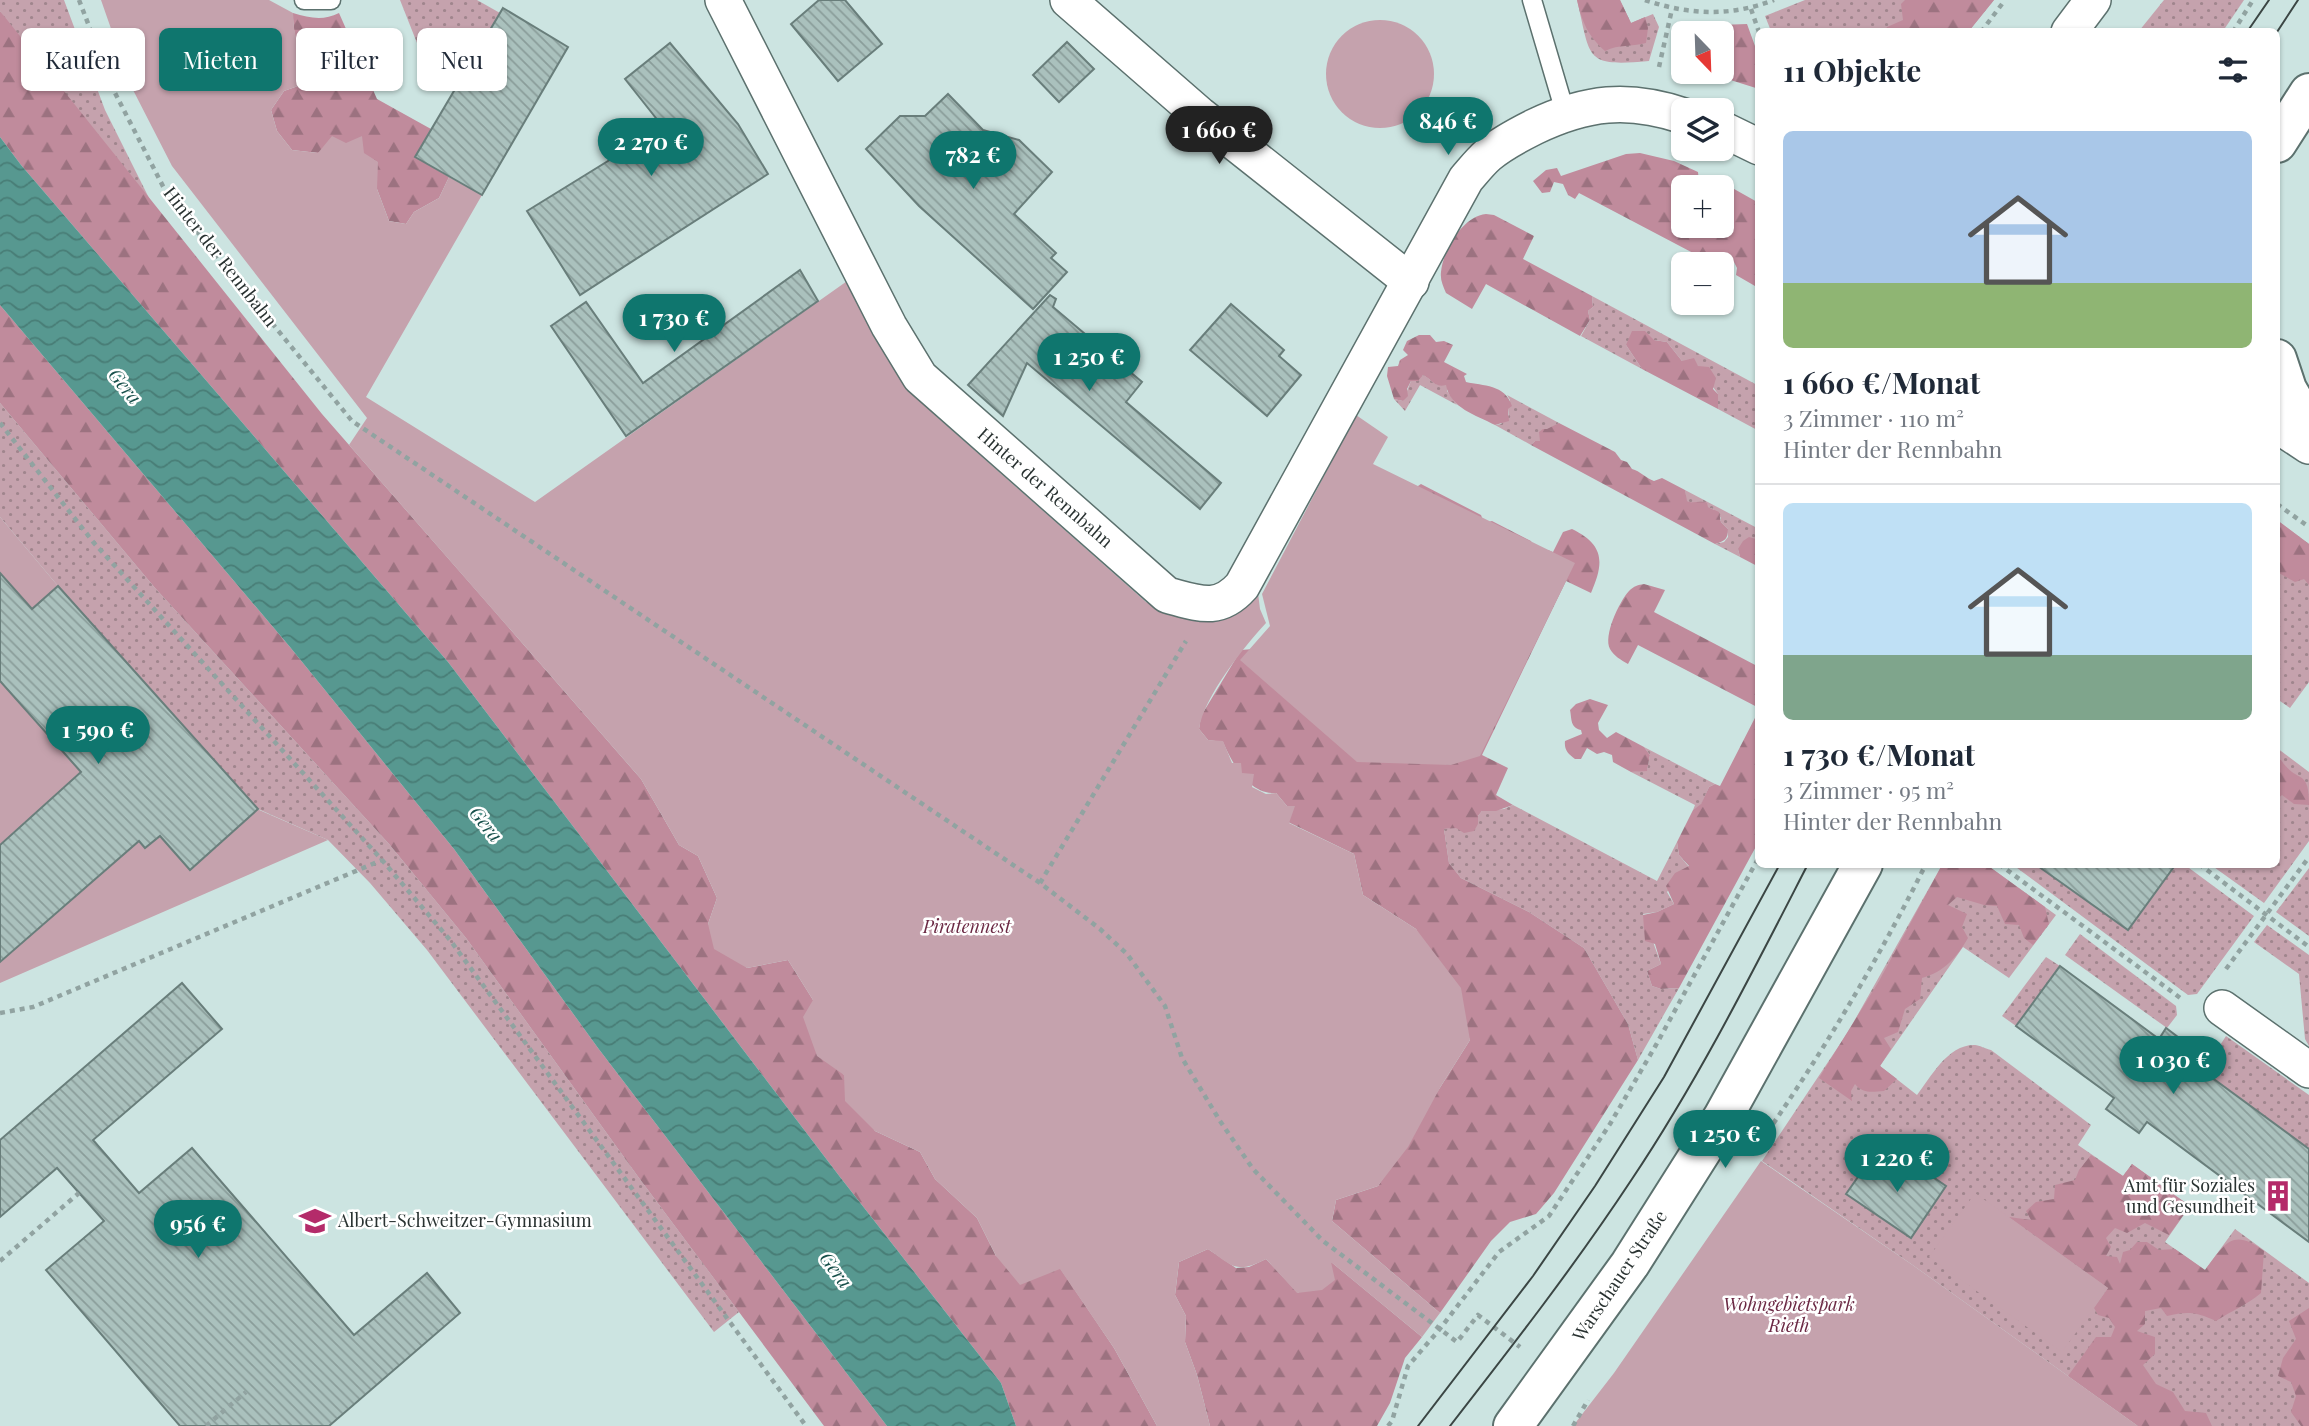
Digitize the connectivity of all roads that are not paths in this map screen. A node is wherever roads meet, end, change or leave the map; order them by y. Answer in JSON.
{"nodes":[{"id":1,"x":304,"y":0,"type":"edge"},
{"id":2,"x":331,"y":0,"type":"edge"},
{"id":3,"x":723,"y":0,"type":"edge"},
{"id":4,"x":1068,"y":0,"type":"edge"},
{"id":5,"x":1532,"y":0,"type":"edge"},
{"id":6,"x":2093,"y":0,"type":"edge"},
{"id":7,"x":2072,"y":28,"type":"edge"},
{"id":8,"x":2309,"y":93,"type":"edge"},
{"id":9,"x":1671,"y":111,"type":"edge"},
{"id":10,"x":1565,"y":113,"type":"junction"},
{"id":11,"x":1734,"y":135,"type":"edge"},
{"id":12,"x":2280,"y":143,"type":"edge"},
{"id":13,"x":1755,"y":145,"type":"edge"},
{"id":14,"x":1411,"y":282,"type":"junction"},
{"id":15,"x":2280,"y":368,"type":"edge"},
{"id":16,"x":2280,"y":427,"type":"edge"},
{"id":17,"x":2309,"y":428,"type":"edge"},
{"id":18,"x":2309,"y":446,"type":"edge"},
{"id":19,"x":1861,"y":868,"type":"edge"},
{"id":20,"x":2222,"y":1008,"type":"road end"},
{"id":21,"x":2309,"y":1070,"type":"edge"},
{"id":22,"x":1513,"y":1426,"type":"edge"}],
"edges":[{"from":1,"to":2,"type":"lane"},
{"from":3,"to":14,"type":"street","name":"Hinter der Rennbahn"},
{"from":4,"to":14,"type":"street"},
{"from":5,"to":10,"type":"lane"},
{"from":6,"to":7,"type":"street"},
{"from":8,"to":12,"type":"street"},
{"from":9,"to":10,"type":"street"},
{"from":10,"to":14,"type":"street"},
{"from":11,"to":13,"type":"street"},
{"from":15,"to":17,"type":"street"},
{"from":16,"to":18,"type":"street"},
{"from":19,"to":22,"type":"street","name":"Warschauer Straße"},
{"from":20,"to":21,"type":"street"}]}
